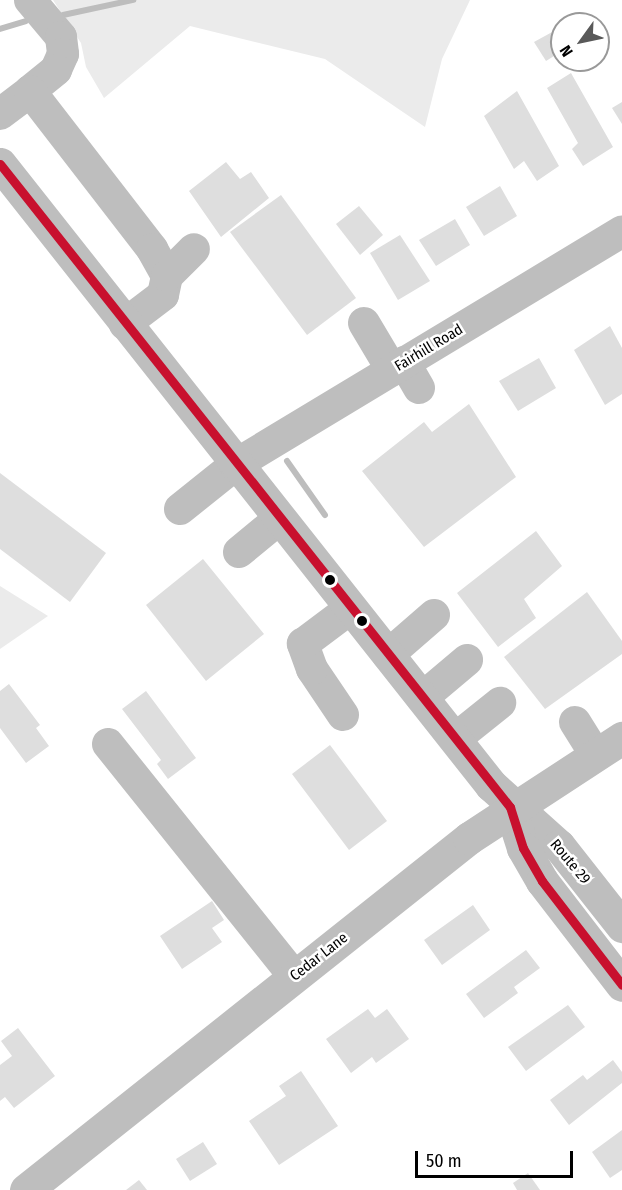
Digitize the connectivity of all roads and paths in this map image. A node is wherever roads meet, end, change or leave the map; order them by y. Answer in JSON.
{"nodes":[{"id":1,"x":30,"y":0,"type":"edge"},
{"id":2,"x":30,"y":91,"type":"junction"},
{"id":3,"x":0,"y":114,"type":"edge"},
{"id":4,"x":0,"y":164,"type":"edge"},
{"id":5,"x":622,"y":232,"type":"edge"},
{"id":6,"x":194,"y":249,"type":"dead end"},
{"id":7,"x":167,"y":276,"type":"junction"},
{"id":8,"x":364,"y":323,"type":"dead end"},
{"id":9,"x":125,"y":324,"type":"junction"},
{"id":10,"x":405,"y":373,"type":"junction"},
{"id":11,"x":235,"y":465,"type":"junction"},
{"id":12,"x":180,"y":509,"type":"dead end"},
{"id":13,"x":279,"y":519,"type":"junction"},
{"id":14,"x":239,"y":552,"type":"dead end"},
{"id":15,"x":351,"y":608,"type":"junction"},
{"id":16,"x":434,"y":615,"type":"dead end"},
{"id":17,"x":388,"y":655,"type":"junction"},
{"id":18,"x":467,"y":660,"type":"dead end"},
{"id":19,"x":422,"y":698,"type":"junction"},
{"id":20,"x":500,"y":703,"type":"dead end"},
{"id":21,"x":343,"y":715,"type":"dead end"},
{"id":22,"x":575,"y":722,"type":"dead end"},
{"id":23,"x":454,"y":739,"type":"junction"},
{"id":24,"x":108,"y":744,"type":"dead end"},
{"id":25,"x":609,"y":746,"type":"edge"},
{"id":26,"x":510,"y":807,"type":"junction"},
{"id":27,"x":616,"y":907,"type":"edge"},
{"id":28,"x":294,"y":976,"type":"junction"},
{"id":29,"x":622,"y":985,"type":"edge"},
{"id":30,"x":26,"y":1190,"type":"edge"}],
"edges":[{"from":1,"to":2,"type":"street"},
{"from":2,"to":3,"type":"street"},
{"from":2,"to":7,"type":"street"},
{"from":4,"to":9,"type":"main road","name":"Route 29"},
{"from":5,"to":10,"type":"street","name":"Fairhill Road"},
{"from":6,"to":7,"type":"street"},
{"from":7,"to":9,"type":"street"},
{"from":8,"to":10,"type":"street"},
{"from":9,"to":11,"type":"main road","name":"Route 29"},
{"from":10,"to":11,"type":"street","name":"Fairhill Road"},
{"from":11,"to":12,"type":"street","name":"Fairhill Road"},
{"from":11,"to":13,"type":"main road","name":"Route 29"},
{"from":13,"to":14,"type":"street"},
{"from":13,"to":15,"type":"main road","name":"Route 29"},
{"from":15,"to":17,"type":"main road","name":"Route 29"},
{"from":15,"to":21,"type":"street"},
{"from":16,"to":17,"type":"street"},
{"from":17,"to":19,"type":"main road","name":"Route 29"},
{"from":18,"to":19,"type":"street"},
{"from":19,"to":23,"type":"main road","name":"Route 29"},
{"from":20,"to":23,"type":"street"},
{"from":22,"to":25,"type":"street"},
{"from":23,"to":26,"type":"main road","name":"Route 29"},
{"from":24,"to":28,"type":"street"},
{"from":25,"to":26,"type":"main road","name":"Cedar Lane"},
{"from":26,"to":27,"type":"main road","name":"Route 29"},
{"from":26,"to":28,"type":"main road","name":"Cedar Lane"},
{"from":26,"to":29,"type":"main road","name":"Route 29"},
{"from":28,"to":30,"type":"main road","name":"Cedar Lane"}]}
